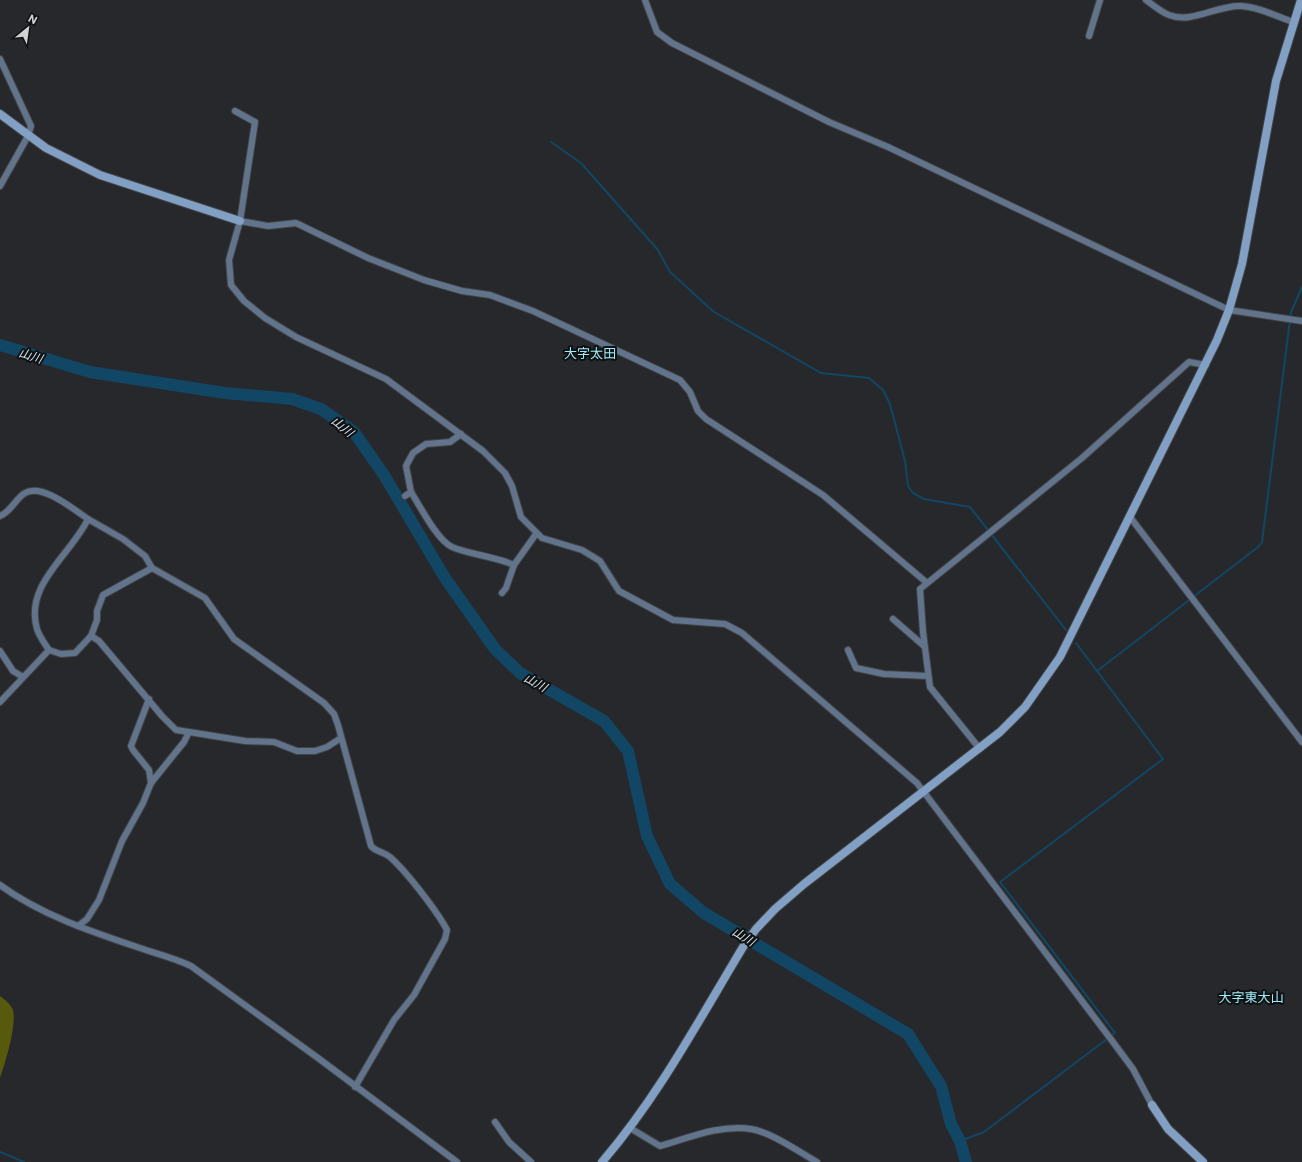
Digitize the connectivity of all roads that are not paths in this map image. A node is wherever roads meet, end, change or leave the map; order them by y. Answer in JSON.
{"nodes":[{"id":1,"x":645,"y":0,"type":"edge"},
{"id":2,"x":1100,"y":0,"type":"edge"},
{"id":3,"x":1146,"y":0,"type":"edge"},
{"id":4,"x":1301,"y":0,"type":"edge"},
{"id":5,"x":1230,"y":3,"type":"edge"},
{"id":6,"x":1293,"y":22,"type":"junction"},
{"id":7,"x":1089,"y":36,"type":"dead end"},
{"id":8,"x":0,"y":59,"type":"edge"},
{"id":9,"x":235,"y":111,"type":"dead end"},
{"id":10,"x":0,"y":114,"type":"edge"},
{"id":11,"x":28,"y":136,"type":"junction"},
{"id":12,"x":0,"y":186,"type":"edge"},
{"id":13,"x":240,"y":221,"type":"junction"},
{"id":14,"x":1229,"y":310,"type":"junction"},
{"id":15,"x":1302,"y":321,"type":"edge"},
{"id":16,"x":1206,"y":365,"type":"junction"},
{"id":17,"x":461,"y":434,"type":"junction"},
{"id":18,"x":411,"y":492,"type":"junction"},
{"id":19,"x":405,"y":496,"type":"dead end"},
{"id":20,"x":0,"y":516,"type":"edge"},
{"id":21,"x":1130,"y":517,"type":"junction"},
{"id":22,"x":88,"y":518,"type":"junction"},
{"id":23,"x":536,"y":534,"type":"junction"},
{"id":24,"x":514,"y":565,"type":"junction"},
{"id":25,"x":152,"y":568,"type":"junction"},
{"id":26,"x":926,"y":582,"type":"junction"},
{"id":27,"x":502,"y":592,"type":"dead end"},
{"id":28,"x":893,"y":618,"type":"dead end"},
{"id":29,"x":91,"y":636,"type":"junction"},
{"id":30,"x":924,"y":646,"type":"junction"},
{"id":31,"x":50,"y":650,"type":"junction"},
{"id":32,"x":848,"y":650,"type":"dead end"},
{"id":33,"x":0,"y":651,"type":"edge"},
{"id":34,"x":928,"y":676,"type":"junction"},
{"id":35,"x":23,"y":677,"type":"junction"},
{"id":36,"x":149,"y":699,"type":"junction"},
{"id":37,"x":0,"y":702,"type":"edge"},
{"id":38,"x":189,"y":732,"type":"junction"},
{"id":39,"x":342,"y":738,"type":"junction"},
{"id":40,"x":1302,"y":742,"type":"edge"},
{"id":41,"x":980,"y":749,"type":"junction"},
{"id":42,"x":151,"y":783,"type":"junction"},
{"id":43,"x":924,"y":792,"type":"junction"},
{"id":44,"x":0,"y":885,"type":"edge"},
{"id":45,"x":78,"y":926,"type":"junction"},
{"id":46,"x":355,"y":1087,"type":"junction"},
{"id":47,"x":1152,"y":1105,"type":"joint"},
{"id":48,"x":495,"y":1122,"type":"dead end"},
{"id":49,"x":630,"y":1128,"type":"junction"},
{"id":50,"x":457,"y":1162,"type":"edge"},
{"id":51,"x":531,"y":1162,"type":"edge"},
{"id":52,"x":602,"y":1162,"type":"edge"},
{"id":53,"x":817,"y":1162,"type":"edge"},
{"id":54,"x":1203,"y":1162,"type":"edge"}],
"edges":[{"from":1,"to":14,"type":"street"},
{"from":2,"to":7,"type":"street"},
{"from":3,"to":5,"type":"street"},
{"from":4,"to":6,"type":"street"},
{"from":5,"to":6,"type":"street"},
{"from":6,"to":14,"type":"street"},
{"from":8,"to":11,"type":"street"},
{"from":9,"to":13,"type":"street"},
{"from":10,"to":11,"type":"street"},
{"from":11,"to":12,"type":"street"},
{"from":11,"to":13,"type":"street"},
{"from":13,"to":17,"type":"street"},
{"from":13,"to":26,"type":"street"},
{"from":14,"to":15,"type":"street"},
{"from":14,"to":16,"type":"street"},
{"from":16,"to":21,"type":"street"},
{"from":16,"to":26,"type":"street"},
{"from":17,"to":18,"type":"street"},
{"from":17,"to":23,"type":"street"},
{"from":18,"to":19,"type":"street"},
{"from":18,"to":24,"type":"street"},
{"from":20,"to":22,"type":"street"},
{"from":21,"to":40,"type":"street"},
{"from":21,"to":41,"type":"street"},
{"from":22,"to":25,"type":"street"},
{"from":22,"to":31,"type":"street"},
{"from":23,"to":24,"type":"street"},
{"from":23,"to":43,"type":"street"},
{"from":24,"to":27,"type":"street"},
{"from":25,"to":29,"type":"street"},
{"from":25,"to":39,"type":"street"},
{"from":26,"to":30,"type":"street"},
{"from":28,"to":30,"type":"street"},
{"from":29,"to":31,"type":"street"},
{"from":29,"to":36,"type":"street"},
{"from":30,"to":34,"type":"street"},
{"from":31,"to":35,"type":"street"},
{"from":32,"to":34,"type":"street"},
{"from":33,"to":35,"type":"street"},
{"from":34,"to":41,"type":"street"},
{"from":35,"to":37,"type":"street"},
{"from":36,"to":38,"type":"street"},
{"from":36,"to":42,"type":"street"},
{"from":38,"to":39,"type":"street"},
{"from":38,"to":42,"type":"street"},
{"from":39,"to":46,"type":"street"},
{"from":41,"to":43,"type":"street"},
{"from":42,"to":45,"type":"street"},
{"from":43,"to":47,"type":"street"},
{"from":43,"to":49,"type":"street"},
{"from":44,"to":45,"type":"street"},
{"from":45,"to":46,"type":"street"},
{"from":46,"to":50,"type":"street"},
{"from":47,"to":54,"type":"street"},
{"from":48,"to":51,"type":"street"},
{"from":49,"to":52,"type":"street"},
{"from":49,"to":53,"type":"street"}]}
